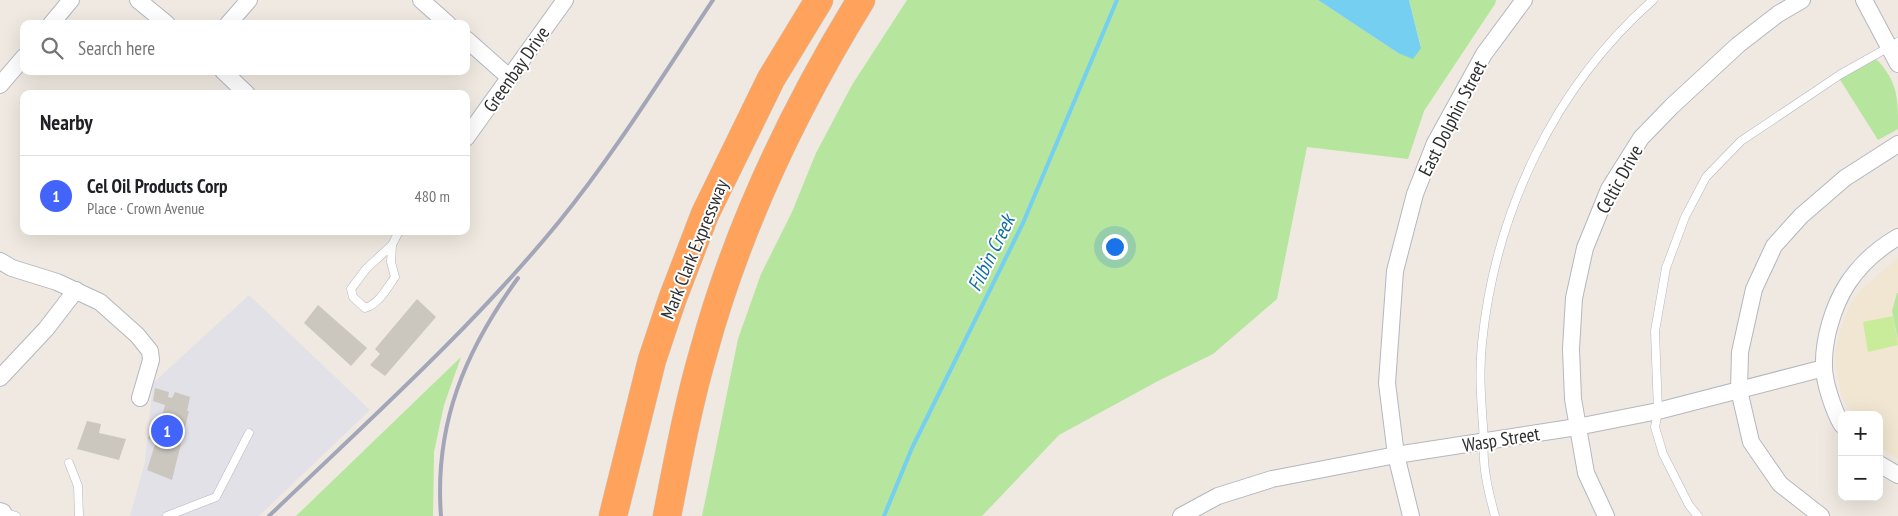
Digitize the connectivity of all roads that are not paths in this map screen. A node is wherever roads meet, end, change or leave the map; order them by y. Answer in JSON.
{"nodes":[{"id":1,"x":71,"y":0,"type":"edge"},
{"id":2,"x":138,"y":0,"type":"edge"},
{"id":3,"x":249,"y":0,"type":"edge"},
{"id":4,"x":421,"y":0,"type":"edge"},
{"id":5,"x":565,"y":0,"type":"edge"},
{"id":6,"x":819,"y":0,"type":"edge"},
{"id":7,"x":861,"y":0,"type":"edge"},
{"id":8,"x":1524,"y":0,"type":"edge"},
{"id":9,"x":1653,"y":0,"type":"edge"},
{"id":10,"x":1802,"y":0,"type":"edge"},
{"id":11,"x":1864,"y":0,"type":"edge"},
{"id":12,"x":54,"y":20,"type":"edge"},
{"id":13,"x":162,"y":20,"type":"edge"},
{"id":14,"x":232,"y":20,"type":"edge"},
{"id":15,"x":444,"y":20,"type":"edge"},
{"id":16,"x":470,"y":43,"type":"edge"},
{"id":17,"x":1894,"y":44,"type":"edge"},
{"id":18,"x":20,"y":62,"type":"edge"},
{"id":19,"x":1898,"y":64,"type":"edge"},
{"id":20,"x":227,"y":75,"type":"edge"},
{"id":21,"x":510,"y":78,"type":"junction"},
{"id":22,"x":0,"y":85,"type":"edge"},
{"id":23,"x":244,"y":90,"type":"edge"},
{"id":24,"x":470,"y":133,"type":"edge"},
{"id":25,"x":1898,"y":144,"type":"edge"},
{"id":26,"x":397,"y":235,"type":"edge"},
{"id":27,"x":1898,"y":237,"type":"edge"},
{"id":28,"x":392,"y":245,"type":"junction"},
{"id":29,"x":0,"y":262,"type":"edge"},
{"id":30,"x":76,"y":290,"type":"junction"},
{"id":31,"x":1824,"y":368,"type":"junction"},
{"id":32,"x":0,"y":378,"type":"edge"},
{"id":33,"x":1739,"y":390,"type":"junction"},
{"id":34,"x":140,"y":398,"type":"dead end"},
{"id":35,"x":1658,"y":411,"type":"junction"},
{"id":36,"x":1838,"y":416,"type":"edge"},
{"id":37,"x":1577,"y":427,"type":"junction"},
{"id":38,"x":249,"y":433,"type":"dead end"},
{"id":39,"x":1484,"y":442,"type":"junction"},
{"id":40,"x":1396,"y":455,"type":"junction"},
{"id":41,"x":69,"y":463,"type":"dead end"},
{"id":42,"x":1883,"y":467,"type":"edge"},
{"id":43,"x":1898,"y":476,"type":"edge"},
{"id":44,"x":80,"y":516,"type":"edge"},
{"id":45,"x":167,"y":516,"type":"edge"},
{"id":46,"x":613,"y":516,"type":"edge"},
{"id":47,"x":667,"y":516,"type":"edge"},
{"id":48,"x":1181,"y":516,"type":"edge"},
{"id":49,"x":1410,"y":516,"type":"edge"},
{"id":50,"x":1495,"y":516,"type":"edge"},
{"id":51,"x":1606,"y":516,"type":"edge"},
{"id":52,"x":1698,"y":516,"type":"edge"},
{"id":53,"x":1821,"y":516,"type":"edge"}],
"edges":[{"from":1,"to":12,"type":"street"},
{"from":2,"to":13,"type":"street"},
{"from":3,"to":14,"type":"street"},
{"from":4,"to":15,"type":"street"},
{"from":5,"to":21,"type":"street","name":"Greenbay Drive"},
{"from":6,"to":46,"type":"highway","name":"Mark Clark Expressway"},
{"from":7,"to":47,"type":"highway"},
{"from":8,"to":40,"type":"street","name":"East Dolphin Street"},
{"from":9,"to":39,"type":"lane"},
{"from":10,"to":37,"type":"street","name":"Celtic Drive"},
{"from":11,"to":17,"type":"street"},
{"from":16,"to":21,"type":"street"},
{"from":17,"to":19,"type":"street"},
{"from":17,"to":35,"type":"lane"},
{"from":18,"to":22,"type":"street"},
{"from":20,"to":23,"type":"street"},
{"from":21,"to":24,"type":"street","name":"Greenbay Drive"},
{"from":25,"to":33,"type":"street"},
{"from":26,"to":28,"type":"lane"},
{"from":27,"to":31,"type":"street"},
{"from":28,"to":28,"type":"lane"},
{"from":29,"to":30,"type":"street"},
{"from":30,"to":32,"type":"street"},
{"from":30,"to":34,"type":"street"},
{"from":31,"to":33,"type":"street","name":"Wasp Street"},
{"from":31,"to":36,"type":"street"},
{"from":33,"to":35,"type":"street","name":"Wasp Street"},
{"from":33,"to":53,"type":"street"},
{"from":35,"to":37,"type":"street","name":"Wasp Street"},
{"from":35,"to":52,"type":"lane"},
{"from":37,"to":39,"type":"street","name":"Wasp Street"},
{"from":37,"to":51,"type":"street","name":"Celtic Drive"},
{"from":38,"to":45,"type":"lane"},
{"from":39,"to":40,"type":"street","name":"Wasp Street"},
{"from":39,"to":50,"type":"lane"},
{"from":40,"to":48,"type":"street","name":"Wasp Street"},
{"from":40,"to":49,"type":"street","name":"East Dolphin Street"},
{"from":41,"to":44,"type":"lane"},
{"from":42,"to":43,"type":"street"}]}
